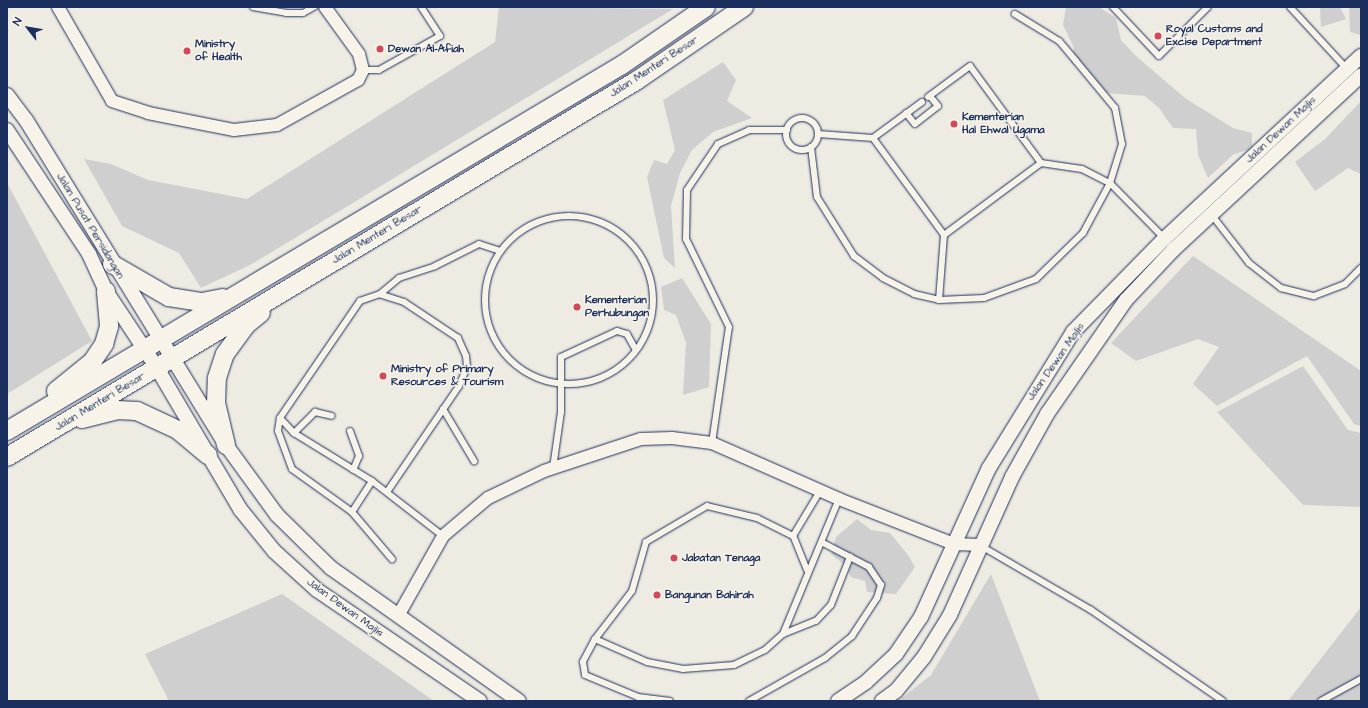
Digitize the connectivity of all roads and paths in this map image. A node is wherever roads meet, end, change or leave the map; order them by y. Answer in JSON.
{"nodes":[{"id":1,"x":58,"y":7,"type":"edge"},
{"id":2,"x":253,"y":7,"type":"edge"},
{"id":3,"x":314,"y":7,"type":"edge"},
{"id":4,"x":325,"y":7,"type":"edge"},
{"id":5,"x":421,"y":7,"type":"edge"},
{"id":6,"x":706,"y":7,"type":"edge"},
{"id":7,"x":744,"y":7,"type":"edge"},
{"id":8,"x":1113,"y":7,"type":"edge"},
{"id":9,"x":1208,"y":7,"type":"edge"},
{"id":10,"x":1290,"y":7,"type":"edge"},
{"id":11,"x":273,"y":9,"type":"edge"},
{"id":12,"x":1015,"y":14,"type":"dead end"},
{"id":13,"x":1361,"y":56,"type":"edge"},
{"id":14,"x":1347,"y":69,"type":"junction"},
{"id":15,"x":363,"y":70,"type":"junction"},
{"id":16,"x":1361,"y":75,"type":"edge"},
{"id":17,"x":7,"y":95,"type":"edge"},
{"id":18,"x":922,"y":102,"type":"dead end"},
{"id":19,"x":906,"y":113,"type":"junction"},
{"id":20,"x":7,"y":130,"type":"edge"},
{"id":21,"x":787,"y":130,"type":"junction"},
{"id":22,"x":818,"y":134,"type":"junction"},
{"id":23,"x":873,"y":138,"type":"junction"},
{"id":24,"x":811,"y":147,"type":"junction"},
{"id":25,"x":1041,"y":163,"type":"junction"},
{"id":26,"x":1110,"y":183,"type":"junction"},
{"id":27,"x":1207,"y":209,"type":"junction"},
{"id":28,"x":944,"y":235,"type":"junction"},
{"id":29,"x":1169,"y":244,"type":"junction"},
{"id":30,"x":500,"y":251,"type":"junction"},
{"id":31,"x":112,"y":264,"type":"junction"},
{"id":32,"x":1361,"y":268,"type":"edge"},
{"id":33,"x":293,"y":285,"type":"junction"},
{"id":34,"x":106,"y":291,"type":"junction"},
{"id":35,"x":380,"y":294,"type":"junction"},
{"id":36,"x":233,"y":296,"type":"junction"},
{"id":37,"x":939,"y":300,"type":"junction"},
{"id":38,"x":160,"y":340,"type":"junction"},
{"id":39,"x":144,"y":349,"type":"junction"},
{"id":40,"x":636,"y":350,"type":"junction"},
{"id":41,"x":172,"y":357,"type":"junction"},
{"id":42,"x":157,"y":368,"type":"junction"},
{"id":43,"x":561,"y":384,"type":"junction"},
{"id":44,"x":443,"y":409,"type":"junction"},
{"id":45,"x":332,"y":416,"type":"dead end"},
{"id":46,"x":280,"y":418,"type":"junction"},
{"id":47,"x":62,"y":424,"type":"junction"},
{"id":48,"x":9,"y":430,"type":"edge"},
{"id":49,"x":350,"y":431,"type":"dead end"},
{"id":50,"x":294,"y":433,"type":"junction"},
{"id":51,"x":712,"y":443,"type":"junction"},
{"id":52,"x":226,"y":445,"type":"junction"},
{"id":53,"x":208,"y":455,"type":"junction"},
{"id":54,"x":7,"y":457,"type":"edge"},
{"id":55,"x":474,"y":461,"type":"dead end"},
{"id":56,"x":553,"y":468,"type":"junction"},
{"id":57,"x":353,"y":470,"type":"junction"},
{"id":58,"x":372,"y":481,"type":"junction"},
{"id":59,"x":820,"y":491,"type":"junction"},
{"id":60,"x":387,"y":492,"type":"junction"},
{"id":61,"x":839,"y":499,"type":"junction"},
{"id":62,"x":352,"y":512,"type":"junction"},
{"id":63,"x":444,"y":536,"type":"junction"},
{"id":64,"x":793,"y":536,"type":"junction"},
{"id":65,"x":823,"y":543,"type":"junction"},
{"id":66,"x":954,"y":544,"type":"junction"},
{"id":67,"x":980,"y":545,"type":"junction"},
{"id":68,"x":850,"y":557,"type":"junction"},
{"id":69,"x":392,"y":559,"type":"dead end"},
{"id":70,"x":807,"y":570,"type":"junction"},
{"id":71,"x":398,"y":616,"type":"junction"},
{"id":72,"x":783,"y":634,"type":"junction"},
{"id":73,"x":595,"y":639,"type":"junction"},
{"id":74,"x":1361,"y":678,"type":"edge"},
{"id":75,"x":480,"y":701,"type":"edge"},
{"id":76,"x":519,"y":701,"type":"edge"},
{"id":77,"x":670,"y":701,"type":"edge"},
{"id":78,"x":749,"y":701,"type":"edge"},
{"id":79,"x":838,"y":701,"type":"edge"},
{"id":80,"x":882,"y":701,"type":"edge"},
{"id":81,"x":1223,"y":701,"type":"edge"},
{"id":82,"x":1321,"y":701,"type":"edge"}],
"edges":[{"from":1,"to":15,"type":"street"},
{"from":2,"to":11,"type":"lane"},
{"from":3,"to":11,"type":"lane"},
{"from":4,"to":15,"type":"street"},
{"from":5,"to":15,"type":"lane"},
{"from":6,"to":36,"type":"main road","name":"Jalan Menteri Besar"},
{"from":7,"to":33,"type":"main road","name":"Jalan Menteri Besar"},
{"from":8,"to":9,"type":"lane"},
{"from":10,"to":14,"type":"lane"},
{"from":12,"to":26,"type":"lane"},
{"from":13,"to":14,"type":"street","name":"Jalan Dewan Majlis"},
{"from":14,"to":27,"type":"street","name":"Jalan Dewan Majlis"},
{"from":16,"to":27,"type":"street","name":"Jalan Dewan Majlis"},
{"from":17,"to":31,"type":"street","name":"Jalan Pusat Persidangan"},
{"from":18,"to":19,"type":"lane"},
{"from":19,"to":23,"type":"lane"},
{"from":19,"to":25,"type":"lane"},
{"from":20,"to":34,"type":"street","name":"Jalan Pusat Persidangan"},
{"from":21,"to":22,"type":"lane"},
{"from":21,"to":24,"type":"lane"},
{"from":21,"to":51,"type":"lane"},
{"from":22,"to":23,"type":"lane"},
{"from":22,"to":24,"type":"lane"},
{"from":23,"to":28,"type":"lane"},
{"from":24,"to":37,"type":"lane"},
{"from":25,"to":26,"type":"lane"},
{"from":25,"to":28,"type":"lane"},
{"from":26,"to":29,"type":"lane"},
{"from":26,"to":37,"type":"lane"},
{"from":27,"to":29,"type":"street","name":"Jalan Dewan Majlis"},
{"from":27,"to":32,"type":"lane"},
{"from":28,"to":37,"type":"lane"},
{"from":29,"to":66,"type":"street","name":"Jalan Dewan Majlis"},
{"from":29,"to":67,"type":"street","name":"Jalan Dewan Majlis"},
{"from":30,"to":35,"type":"lane"},
{"from":30,"to":40,"type":"lane"},
{"from":30,"to":43,"type":"lane"},
{"from":31,"to":36,"type":"main road"},
{"from":31,"to":38,"type":"street","name":"Jalan Pusat Persidangan"},
{"from":33,"to":41,"type":"main road","name":"Jalan Menteri Besar"},
{"from":33,"to":52,"type":"main road"},
{"from":34,"to":39,"type":"street","name":"Jalan Pusat Persidangan"},
{"from":34,"to":48,"type":"main road"},
{"from":35,"to":44,"type":"lane"},
{"from":35,"to":46,"type":"lane"},
{"from":36,"to":38,"type":"main road","name":"Jalan Menteri Besar"},
{"from":38,"to":39,"type":"main road","name":"Jalan Menteri Besar"},
{"from":38,"to":41,"type":"street","name":"Jalan Pusat Persidangan"},
{"from":39,"to":42,"type":"street","name":"Jalan Dewan Majlis"},
{"from":39,"to":48,"type":"main road","name":"Jalan Menteri Besar"},
{"from":40,"to":43,"type":"lane"},
{"from":40,"to":43,"type":"lane"},
{"from":41,"to":42,"type":"main road","name":"Jalan Menteri Besar"},
{"from":41,"to":52,"type":"street"},
{"from":42,"to":47,"type":"main road","name":"Jalan Menteri Besar"},
{"from":42,"to":53,"type":"street","name":"Jalan Dewan Majlis"},
{"from":43,"to":56,"type":"lane"},
{"from":44,"to":55,"type":"lane"},
{"from":44,"to":60,"type":"lane"},
{"from":45,"to":50,"type":"lane"},
{"from":46,"to":50,"type":"lane"},
{"from":46,"to":62,"type":"lane"},
{"from":47,"to":53,"type":"main road"},
{"from":47,"to":54,"type":"main road","name":"Jalan Menteri Besar"},
{"from":49,"to":57,"type":"lane"},
{"from":50,"to":57,"type":"lane"},
{"from":51,"to":56,"type":"street"},
{"from":51,"to":59,"type":"street"},
{"from":52,"to":71,"type":"street"},
{"from":53,"to":75,"type":"street","name":"Jalan Dewan Majlis"},
{"from":56,"to":63,"type":"street"},
{"from":57,"to":58,"type":"lane"},
{"from":58,"to":60,"type":"lane"},
{"from":58,"to":62,"type":"lane"},
{"from":59,"to":61,"type":"street"},
{"from":59,"to":64,"type":"lane"},
{"from":60,"to":63,"type":"lane"},
{"from":61,"to":65,"type":"lane"},
{"from":61,"to":66,"type":"street"},
{"from":62,"to":69,"type":"lane"},
{"from":63,"to":71,"type":"street"},
{"from":64,"to":70,"type":"lane"},
{"from":64,"to":73,"type":"lane"},
{"from":65,"to":68,"type":"lane"},
{"from":65,"to":70,"type":"lane"},
{"from":66,"to":67,"type":"street"},
{"from":66,"to":79,"type":"street","name":"Jalan Dewan Majlis"},
{"from":67,"to":80,"type":"street","name":"Jalan Dewan Majlis"},
{"from":67,"to":81,"type":"lane"},
{"from":68,"to":72,"type":"lane"},
{"from":68,"to":78,"type":"lane"},
{"from":70,"to":72,"type":"lane"},
{"from":71,"to":76,"type":"street"},
{"from":72,"to":73,"type":"lane"},
{"from":73,"to":77,"type":"lane"},
{"from":74,"to":82,"type":"lane"}]}
